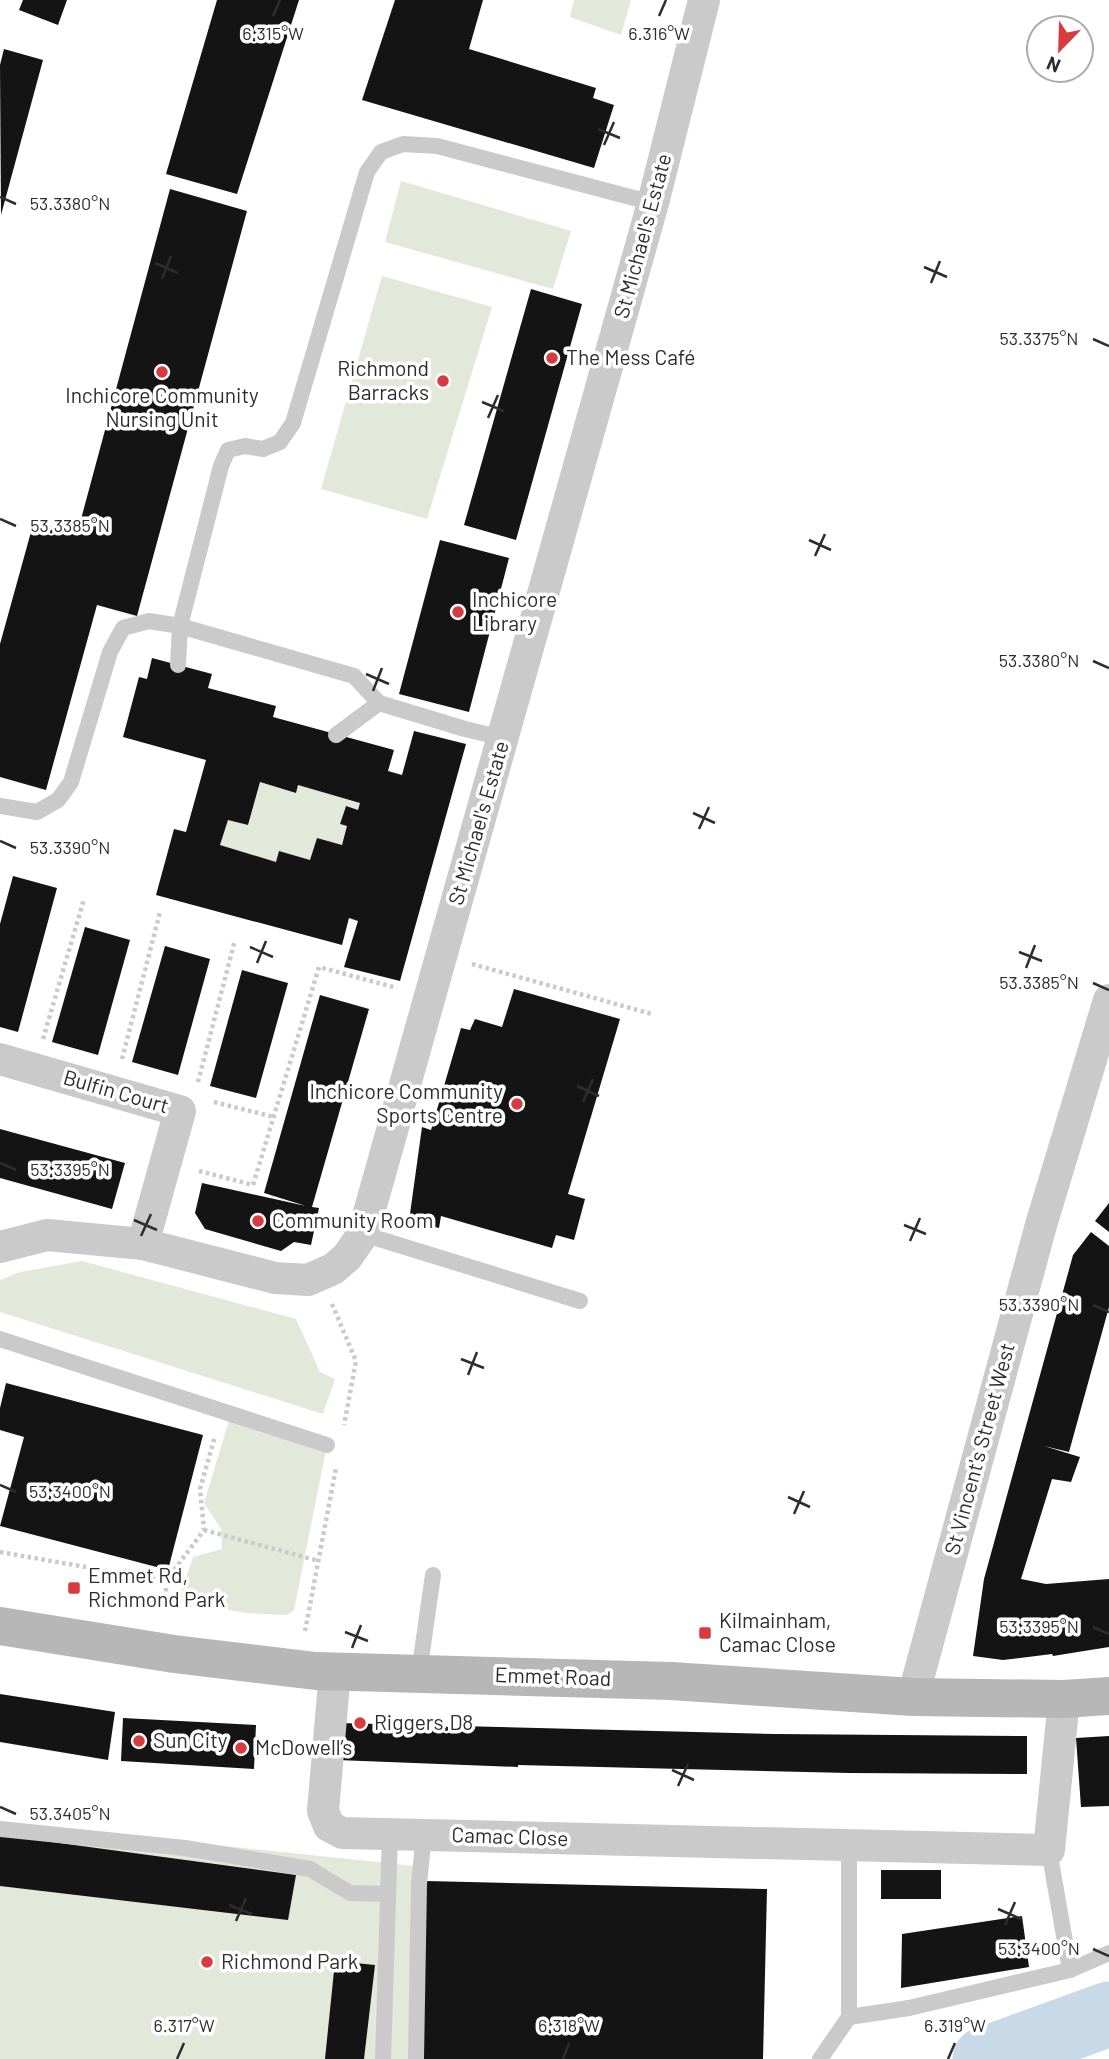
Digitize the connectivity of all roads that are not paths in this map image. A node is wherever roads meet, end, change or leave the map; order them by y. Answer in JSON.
{"nodes":[{"id":1,"x":704,"y":0,"type":"edge"},
{"id":2,"x":653,"y":203,"type":"junction"},
{"id":3,"x":180,"y":626,"type":"junction"},
{"id":4,"x":178,"y":665,"type":"dead end"},
{"id":5,"x":379,"y":703,"type":"junction"},
{"id":6,"x":336,"y":734,"type":"dead end"},
{"id":7,"x":503,"y":738,"type":"junction"},
{"id":8,"x":0,"y":806,"type":"edge"},
{"id":9,"x":1109,"y":1000,"type":"edge"},
{"id":10,"x":0,"y":1059,"type":"edge"},
{"id":11,"x":1096,"y":1088,"type":"edge"},
{"id":12,"x":363,"y":1234,"type":"junction"},
{"id":13,"x":143,"y":1244,"type":"junction"},
{"id":14,"x":0,"y":1247,"type":"edge"},
{"id":15,"x":580,"y":1301,"type":"dead end"},
{"id":16,"x":0,"y":1339,"type":"edge"},
{"id":17,"x":327,"y":1445,"type":"dead end"},
{"id":18,"x":433,"y":1575,"type":"dead end"},
{"id":19,"x":0,"y":1626,"type":"edge"},
{"id":20,"x":335,"y":1671,"type":"junction"},
{"id":21,"x":419,"y":1673,"type":"junction"},
{"id":22,"x":1109,"y":1696,"type":"edge"},
{"id":23,"x":913,"y":1697,"type":"junction"},
{"id":24,"x":1064,"y":1699,"type":"junction"},
{"id":25,"x":0,"y":1829,"type":"edge"},
{"id":26,"x":390,"y":1834,"type":"junction"},
{"id":27,"x":424,"y":1835,"type":"junction"},
{"id":28,"x":849,"y":1847,"type":"junction"},
{"id":29,"x":1049,"y":1850,"type":"junction"},
{"id":30,"x":387,"y":1894,"type":"junction"},
{"id":31,"x":1109,"y":1953,"type":"edge"},
{"id":32,"x":1070,"y":1970,"type":"junction"},
{"id":33,"x":849,"y":2017,"type":"junction"},
{"id":34,"x":383,"y":2059,"type":"edge"},
{"id":35,"x":416,"y":2059,"type":"edge"},
{"id":36,"x":820,"y":2059,"type":"edge"}],
"edges":[{"from":1,"to":2,"type":"street","name":"St Michael's Estate"},
{"from":2,"to":3,"type":"lane"},
{"from":2,"to":7,"type":"street","name":"St Michael's Estate"},
{"from":3,"to":4,"type":"lane"},
{"from":3,"to":5,"type":"lane"},
{"from":3,"to":8,"type":"lane"},
{"from":5,"to":6,"type":"lane"},
{"from":5,"to":7,"type":"lane"},
{"from":7,"to":12,"type":"street","name":"St Michael's Estate"},
{"from":9,"to":11,"type":"street","name":"St Vincent's Street West"},
{"from":10,"to":13,"type":"street","name":"Bulfin Court"},
{"from":11,"to":23,"type":"street","name":"St Vincent's Street West"},
{"from":12,"to":13,"type":"street","name":"St Michael's Estate"},
{"from":12,"to":15,"type":"lane"},
{"from":13,"to":14,"type":"street","name":"St Michael's Estate"},
{"from":16,"to":17,"type":"lane"},
{"from":18,"to":21,"type":"lane"},
{"from":19,"to":20,"type":"main road","name":"Emmet Road"},
{"from":20,"to":21,"type":"main road","name":"Emmet Road"},
{"from":20,"to":26,"type":"street","name":"Camac Close"},
{"from":21,"to":23,"type":"main road","name":"Emmet Road"},
{"from":22,"to":24,"type":"main road","name":"Emmet Road"},
{"from":23,"to":24,"type":"main road","name":"Emmet Road"},
{"from":24,"to":29,"type":"street"},
{"from":25,"to":30,"type":"lane"},
{"from":26,"to":27,"type":"street","name":"Camac Close"},
{"from":26,"to":30,"type":"lane"},
{"from":27,"to":28,"type":"street","name":"Camac Close"},
{"from":27,"to":35,"type":"lane"},
{"from":28,"to":29,"type":"street","name":"Camac Close"},
{"from":28,"to":33,"type":"lane"},
{"from":29,"to":32,"type":"lane"},
{"from":30,"to":34,"type":"lane"},
{"from":31,"to":32,"type":"lane"},
{"from":32,"to":33,"type":"lane"},
{"from":33,"to":36,"type":"lane"}]}
